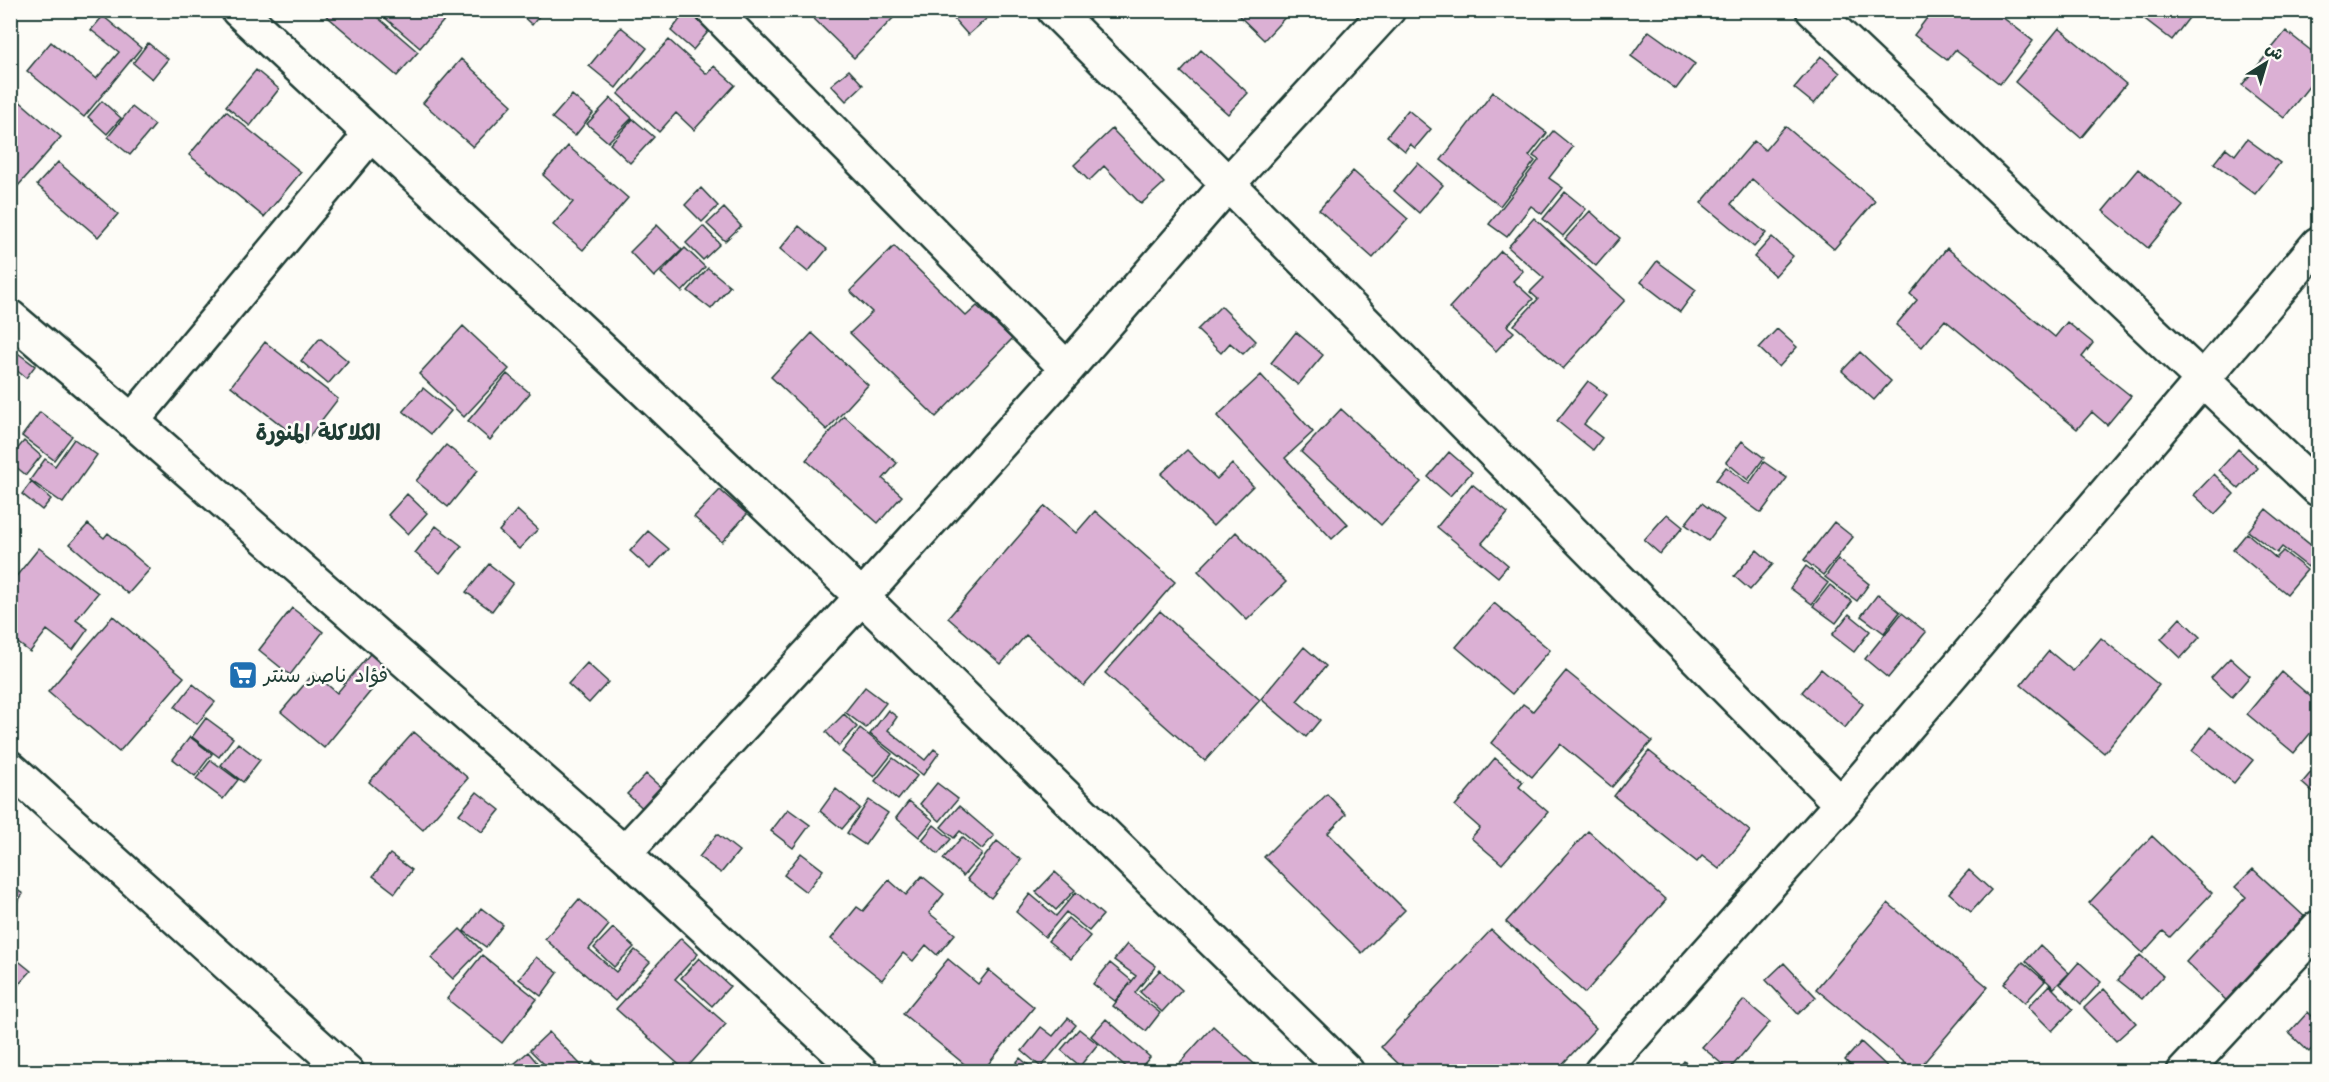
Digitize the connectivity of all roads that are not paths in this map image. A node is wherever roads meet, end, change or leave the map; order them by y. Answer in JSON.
{"nodes":[{"id":1,"x":238,"y":10,"type":"edge"},
{"id":2,"x":713,"y":10,"type":"edge"},
{"id":3,"x":1054,"y":10,"type":"edge"},
{"id":4,"x":1388,"y":10,"type":"edge"},
{"id":5,"x":1813,"y":10,"type":"edge"},
{"id":6,"x":370,"y":134,"type":"junction"},
{"id":7,"x":1228,"y":184,"type":"junction"},
{"id":8,"x":2319,"y":244,"type":"edge"},
{"id":9,"x":10,"y":317,"type":"edge"},
{"id":10,"x":1067,"y":369,"type":"junction"},
{"id":11,"x":2202,"y":380,"type":"junction"},
{"id":12,"x":132,"y":422,"type":"junction"},
{"id":13,"x":2319,"y":489,"type":"edge"},
{"id":14,"x":862,"y":597,"type":"junction"},
{"id":15,"x":10,"y":768,"type":"edge"},
{"id":16,"x":1840,"y":804,"type":"junction"},
{"id":17,"x":624,"y":853,"type":"junction"},
{"id":18,"x":2319,"y":928,"type":"edge"},
{"id":19,"x":347,"y":1071,"type":"edge"},
{"id":20,"x":861,"y":1071,"type":"edge"},
{"id":21,"x":1347,"y":1071,"type":"edge"},
{"id":22,"x":1601,"y":1071,"type":"edge"},
{"id":23,"x":2184,"y":1071,"type":"edge"}],
"edges":[{"from":1,"to":6,"type":"street"},
{"from":2,"to":10,"type":"street"},
{"from":3,"to":7,"type":"street"},
{"from":4,"to":7,"type":"street"},
{"from":5,"to":11,"type":"street"},
{"from":6,"to":12,"type":"street"},
{"from":6,"to":14,"type":"street"},
{"from":7,"to":10,"type":"street"},
{"from":7,"to":16,"type":"street"},
{"from":8,"to":11,"type":"street"},
{"from":9,"to":12,"type":"street"},
{"from":10,"to":14,"type":"street"},
{"from":11,"to":13,"type":"street"},
{"from":11,"to":16,"type":"street"},
{"from":12,"to":17,"type":"street"},
{"from":14,"to":17,"type":"street"},
{"from":14,"to":21,"type":"street"},
{"from":15,"to":19,"type":"street"},
{"from":16,"to":22,"type":"street"},
{"from":17,"to":20,"type":"street"},
{"from":18,"to":23,"type":"street"}]}
